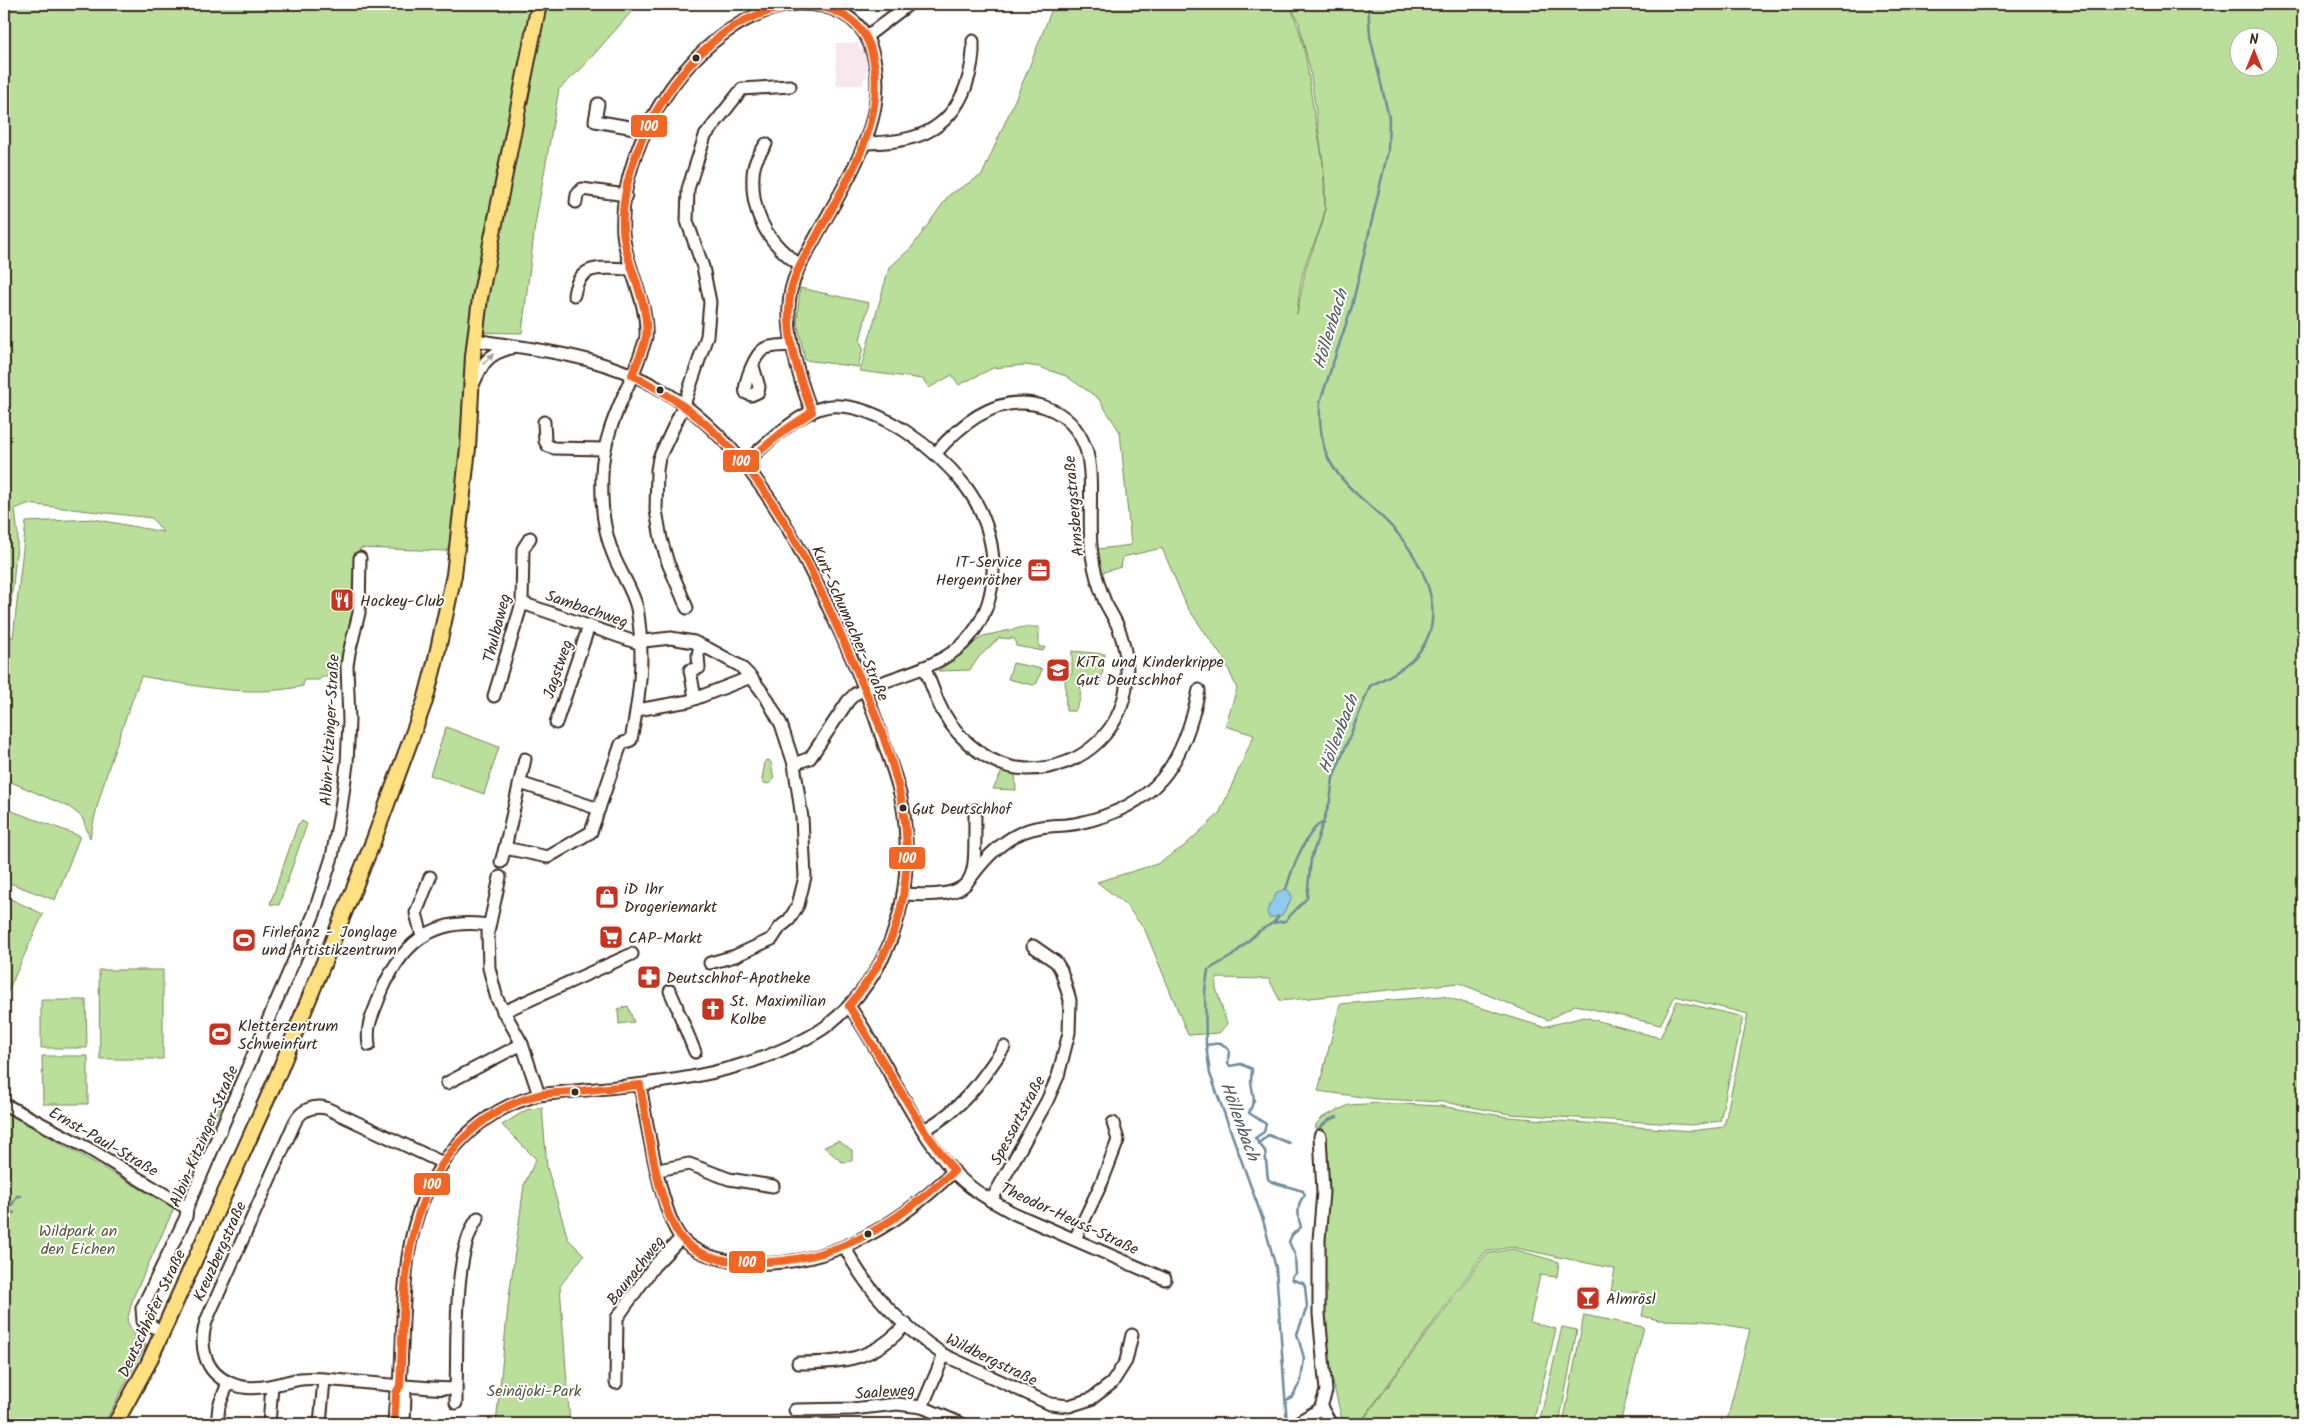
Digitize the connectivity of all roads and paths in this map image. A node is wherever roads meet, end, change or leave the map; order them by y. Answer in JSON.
{"nodes":[{"id":1,"x":539,"y":4,"type":"edge"},
{"id":2,"x":798,"y":4,"type":"edge"},
{"id":3,"x":817,"y":4,"type":"edge"},
{"id":4,"x":909,"y":4,"type":"edge"},
{"id":5,"x":867,"y":36,"type":"junction"},
{"id":6,"x":973,"y":41,"type":"dead end"},
{"id":7,"x":790,"y":86,"type":"dead end"},
{"id":8,"x":598,"y":104,"type":"dead end"},
{"id":9,"x":646,"y":130,"type":"junction"},
{"id":10,"x":864,"y":143,"type":"junction"},
{"id":11,"x":766,"y":144,"type":"dead end"},
{"id":12,"x":626,"y":195,"type":"junction"},
{"id":13,"x":576,"y":202,"type":"dead end"},
{"id":14,"x":800,"y":265,"type":"junction"},
{"id":15,"x":631,"y":269,"type":"junction"},
{"id":16,"x":574,"y":295,"type":"dead end"},
{"id":17,"x":474,"y":340,"type":"junction"},
{"id":18,"x":792,"y":345,"type":"junction"},
{"id":19,"x":517,"y":347,"type":"junction"},
{"id":20,"x":753,"y":366,"type":"dead end"},
{"id":21,"x":632,"y":375,"type":"junction"},
{"id":22,"x":472,"y":387,"type":"junction"},
{"id":23,"x":684,"y":405,"type":"junction"},
{"id":24,"x":812,"y":412,"type":"junction"},
{"id":25,"x":544,"y":422,"type":"dead end"},
{"id":26,"x":604,"y":449,"type":"junction"},
{"id":27,"x":935,"y":454,"type":"junction"},
{"id":28,"x":744,"y":464,"type":"junction"},
{"id":29,"x":530,"y":538,"type":"dead end"},
{"id":30,"x":360,"y":558,"type":"dead end"},
{"id":31,"x":522,"y":603,"type":"junction"},
{"id":32,"x":687,"y":608,"type":"dead end"},
{"id":33,"x":589,"y":626,"type":"junction"},
{"id":34,"x":642,"y":642,"type":"junction"},
{"id":35,"x":700,"y":645,"type":"junction"},
{"id":36,"x":924,"y":667,"type":"junction"},
{"id":37,"x":751,"y":677,"type":"junction"},
{"id":38,"x":866,"y":688,"type":"junction"},
{"id":39,"x":1199,"y":690,"type":"dead end"},
{"id":40,"x":494,"y":696,"type":"dead end"},
{"id":41,"x":695,"y":698,"type":"junction"},
{"id":42,"x":637,"y":710,"type":"junction"},
{"id":43,"x":556,"y":723,"type":"dead end"},
{"id":44,"x":525,"y":760,"type":"dead end"},
{"id":45,"x":794,"y":764,"type":"junction"},
{"id":46,"x":520,"y":783,"type":"junction"},
{"id":47,"x":599,"y":809,"type":"junction"},
{"id":48,"x":975,"y":810,"type":"dead end"},
{"id":49,"x":505,"y":848,"type":"junction"},
{"id":50,"x":501,"y":862,"type":"dead end"},
{"id":51,"x":972,"y":876,"type":"junction"},
{"id":52,"x":430,"y":877,"type":"dead end"},
{"id":53,"x":500,"y":877,"type":"dead end"},
{"id":54,"x":903,"y":894,"type":"junction"},
{"id":55,"x":490,"y":925,"type":"junction"},
{"id":56,"x":422,"y":936,"type":"junction"},
{"id":57,"x":1033,"y":946,"type":"dead end"},
{"id":58,"x":632,"y":954,"type":"dead end"},
{"id":59,"x":710,"y":963,"type":"dead end"},
{"id":60,"x":670,"y":991,"type":"dead end"},
{"id":61,"x":849,"y":1006,"type":"junction"},
{"id":62,"x":504,"y":1012,"type":"junction"},
{"id":63,"x":522,"y":1044,"type":"junction"},
{"id":64,"x":369,"y":1046,"type":"dead end"},
{"id":65,"x":1004,"y":1047,"type":"dead end"},
{"id":66,"x":702,"y":1075,"type":"junction"},
{"id":67,"x":447,"y":1083,"type":"dead end"},
{"id":68,"x":640,"y":1085,"type":"junction"},
{"id":69,"x":539,"y":1095,"type":"junction"},
{"id":70,"x":4,"y":1104,"type":"edge"},
{"id":71,"x":1113,"y":1123,"type":"dead end"},
{"id":72,"x":924,"y":1130,"type":"junction"},
{"id":73,"x":1320,"y":1136,"type":"dead end"},
{"id":74,"x":443,"y":1163,"type":"junction"},
{"id":75,"x":658,"y":1170,"type":"junction"},
{"id":76,"x":954,"y":1171,"type":"junction"},
{"id":77,"x":772,"y":1186,"type":"dead end"},
{"id":78,"x":991,"y":1201,"type":"junction"},
{"id":79,"x":187,"y":1208,"type":"junction"},
{"id":80,"x":478,"y":1218,"type":"dead end"},
{"id":81,"x":681,"y":1238,"type":"junction"},
{"id":82,"x":1075,"y":1239,"type":"junction"},
{"id":83,"x":845,"y":1247,"type":"junction"},
{"id":84,"x":1165,"y":1279,"type":"dead end"},
{"id":85,"x":906,"y":1324,"type":"junction"},
{"id":86,"x":163,"y":1332,"type":"junction"},
{"id":87,"x":1132,"y":1335,"type":"dead end"},
{"id":88,"x":944,"y":1355,"type":"junction"},
{"id":89,"x":798,"y":1363,"type":"dead end"},
{"id":90,"x":324,"y":1380,"type":"junction"},
{"id":91,"x":228,"y":1383,"type":"junction"},
{"id":92,"x":616,"y":1383,"type":"dead end"},
{"id":93,"x":272,"y":1386,"type":"junction"},
{"id":94,"x":400,"y":1386,"type":"junction"},
{"id":95,"x":456,"y":1389,"type":"junction"},
{"id":96,"x":456,"y":1403,"type":"dead end"},
{"id":97,"x":922,"y":1406,"type":"junction"},
{"id":98,"x":1321,"y":1407,"type":"junction"},
{"id":99,"x":795,"y":1410,"type":"dead end"},
{"id":100,"x":115,"y":1424,"type":"edge"},
{"id":101,"x":216,"y":1424,"type":"edge"},
{"id":102,"x":269,"y":1424,"type":"edge"},
{"id":103,"x":320,"y":1424,"type":"edge"},
{"id":104,"x":394,"y":1424,"type":"edge"},
{"id":105,"x":404,"y":1424,"type":"edge"},
{"id":106,"x":962,"y":1424,"type":"edge"},
{"id":107,"x":1295,"y":1424,"type":"edge"},
{"id":108,"x":1331,"y":1424,"type":"edge"}],
"edges":[{"from":1,"to":17,"type":"main road","name":"Deutschhöfer Straße"},
{"from":2,"to":3,"type":"street"},
{"from":2,"to":9,"type":"street"},
{"from":3,"to":5,"type":"street"},
{"from":4,"to":5,"type":"street"},
{"from":5,"to":10,"type":"street"},
{"from":6,"to":10,"type":"street"},
{"from":7,"to":23,"type":"street"},
{"from":8,"to":9,"type":"street"},
{"from":9,"to":12,"type":"street"},
{"from":10,"to":14,"type":"street"},
{"from":11,"to":14,"type":"street"},
{"from":12,"to":13,"type":"street"},
{"from":12,"to":15,"type":"street"},
{"from":14,"to":18,"type":"street"},
{"from":15,"to":16,"type":"street"},
{"from":15,"to":21,"type":"street"},
{"from":17,"to":19,"type":"street","name":"Kurt-Schumacher-Straße"},
{"from":17,"to":22,"type":"main road","name":"Deutschhöfer Straße"},
{"from":18,"to":20,"type":"street"},
{"from":18,"to":24,"type":"street"},
{"from":19,"to":21,"type":"street","name":"Kurt-Schumacher-Straße"},
{"from":22,"to":19,"type":"street","name":"Kurt-Schumacher-Straße","one_way":true},
{"from":21,"to":23,"type":"street","name":"Kurt-Schumacher-Straße"},
{"from":21,"to":26,"type":"street"},
{"from":22,"to":86,"type":"main road","name":"Deutschhöfer Straße"},
{"from":23,"to":28,"type":"street","name":"Kurt-Schumacher-Straße"},
{"from":23,"to":32,"type":"street"},
{"from":24,"to":27,"type":"street"},
{"from":24,"to":28,"type":"street"},
{"from":25,"to":26,"type":"street"},
{"from":26,"to":34,"type":"street"},
{"from":27,"to":36,"type":"street"},
{"from":27,"to":36,"type":"street","name":"Arnsbergstraße"},
{"from":28,"to":38,"type":"street","name":"Kurt-Schumacher-Straße"},
{"from":29,"to":31,"type":"street","name":"Thulbaweg"},
{"from":30,"to":79,"type":"street","name":"Albin-Kitzinger-Straße"},
{"from":31,"to":33,"type":"street","name":"Sambachweg"},
{"from":31,"to":40,"type":"street","name":"Thulbaweg"},
{"from":33,"to":34,"type":"street","name":"Sambachweg"},
{"from":33,"to":43,"type":"street","name":"Jagstweg"},
{"from":34,"to":35,"type":"street"},
{"from":34,"to":42,"type":"street"},
{"from":35,"to":37,"type":"street"},
{"from":35,"to":41,"type":"street"},
{"from":36,"to":38,"type":"street"},
{"from":37,"to":41,"type":"street"},
{"from":37,"to":45,"type":"street"},
{"from":38,"to":45,"type":"street"},
{"from":38,"to":54,"type":"street","name":"Kurt-Schumacher-Straße"},
{"from":39,"to":51,"type":"street"},
{"from":41,"to":42,"type":"street"},
{"from":42,"to":47,"type":"street"},
{"from":44,"to":46,"type":"street"},
{"from":45,"to":59,"type":"street"},
{"from":46,"to":47,"type":"street"},
{"from":46,"to":49,"type":"street"},
{"from":47,"to":49,"type":"street"},
{"from":48,"to":51,"type":"street"},
{"from":49,"to":50,"type":"street"},
{"from":51,"to":54,"type":"street"},
{"from":52,"to":56,"type":"street"},
{"from":53,"to":55,"type":"street"},
{"from":54,"to":61,"type":"street","name":"Kurt-Schumacher-Straße"},
{"from":55,"to":56,"type":"street"},
{"from":55,"to":62,"type":"street"},
{"from":56,"to":64,"type":"street"},
{"from":57,"to":78,"type":"street","name":"Spessartstraße"},
{"from":58,"to":62,"type":"street"},
{"from":60,"to":66,"type":"street"},
{"from":61,"to":66,"type":"street","name":"Kurt-Schumacher-Straße"},
{"from":61,"to":72,"type":"street","name":"Theodor-Heuss-Straße"},
{"from":62,"to":63,"type":"street"},
{"from":63,"to":67,"type":"street"},
{"from":63,"to":69,"type":"street"},
{"from":65,"to":72,"type":"street"},
{"from":66,"to":68,"type":"street","name":"Kurt-Schumacher-Straße"},
{"from":68,"to":69,"type":"street","name":"Kurt-Schumacher-Straße"},
{"from":68,"to":75,"type":"street"},
{"from":69,"to":74,"type":"street","name":"Kurt-Schumacher-Straße"},
{"from":70,"to":79,"type":"street","name":"Ernst-Paul-Straße"},
{"from":71,"to":82,"type":"street"},
{"from":72,"to":76,"type":"street","name":"Theodor-Heuss-Straße"},
{"from":73,"to":98,"type":"street"},
{"from":74,"to":91,"type":"street","name":"Kreuzbergstraße"},
{"from":74,"to":94,"type":"street","name":"Kurt-Schumacher-Straße"},
{"from":75,"to":77,"type":"street"},
{"from":75,"to":81,"type":"street"},
{"from":76,"to":78,"type":"street","name":"Theodor-Heuss-Straße"},
{"from":76,"to":83,"type":"street"},
{"from":78,"to":82,"type":"street","name":"Theodor-Heuss-Straße"},
{"from":79,"to":86,"type":"street","name":"Albin-Kitzinger-Straße"},
{"from":80,"to":95,"type":"street"},
{"from":81,"to":83,"type":"street"},
{"from":81,"to":92,"type":"street","name":"Baunachweg"},
{"from":82,"to":84,"type":"street","name":"Theodor-Heuss-Straße"},
{"from":83,"to":85,"type":"street","name":"Wildbergstraße"},
{"from":85,"to":88,"type":"street","name":"Wildbergstraße"},
{"from":85,"to":89,"type":"street"},
{"from":86,"to":100,"type":"main road","name":"Deutschhöfer Straße"},
{"from":87,"to":88,"type":"street","name":"Wildbergstraße"},
{"from":88,"to":97,"type":"street","name":"Saaleweg"},
{"from":90,"to":93,"type":"street"},
{"from":90,"to":94,"type":"street"},
{"from":90,"to":103,"type":"street"},
{"from":91,"to":93,"type":"street"},
{"from":91,"to":101,"type":"street"},
{"from":93,"to":102,"type":"street"},
{"from":94,"to":95,"type":"street"},
{"from":94,"to":104,"type":"street","name":"Kurt-Schumacher-Straße"},
{"from":94,"to":105,"type":"street","name":"Kurt-Schumacher-Straße"},
{"from":95,"to":96,"type":"street"},
{"from":97,"to":99,"type":"street","name":"Saaleweg"},
{"from":97,"to":106,"type":"street"},
{"from":98,"to":107,"type":"street"},
{"from":98,"to":108,"type":"street"}]}
